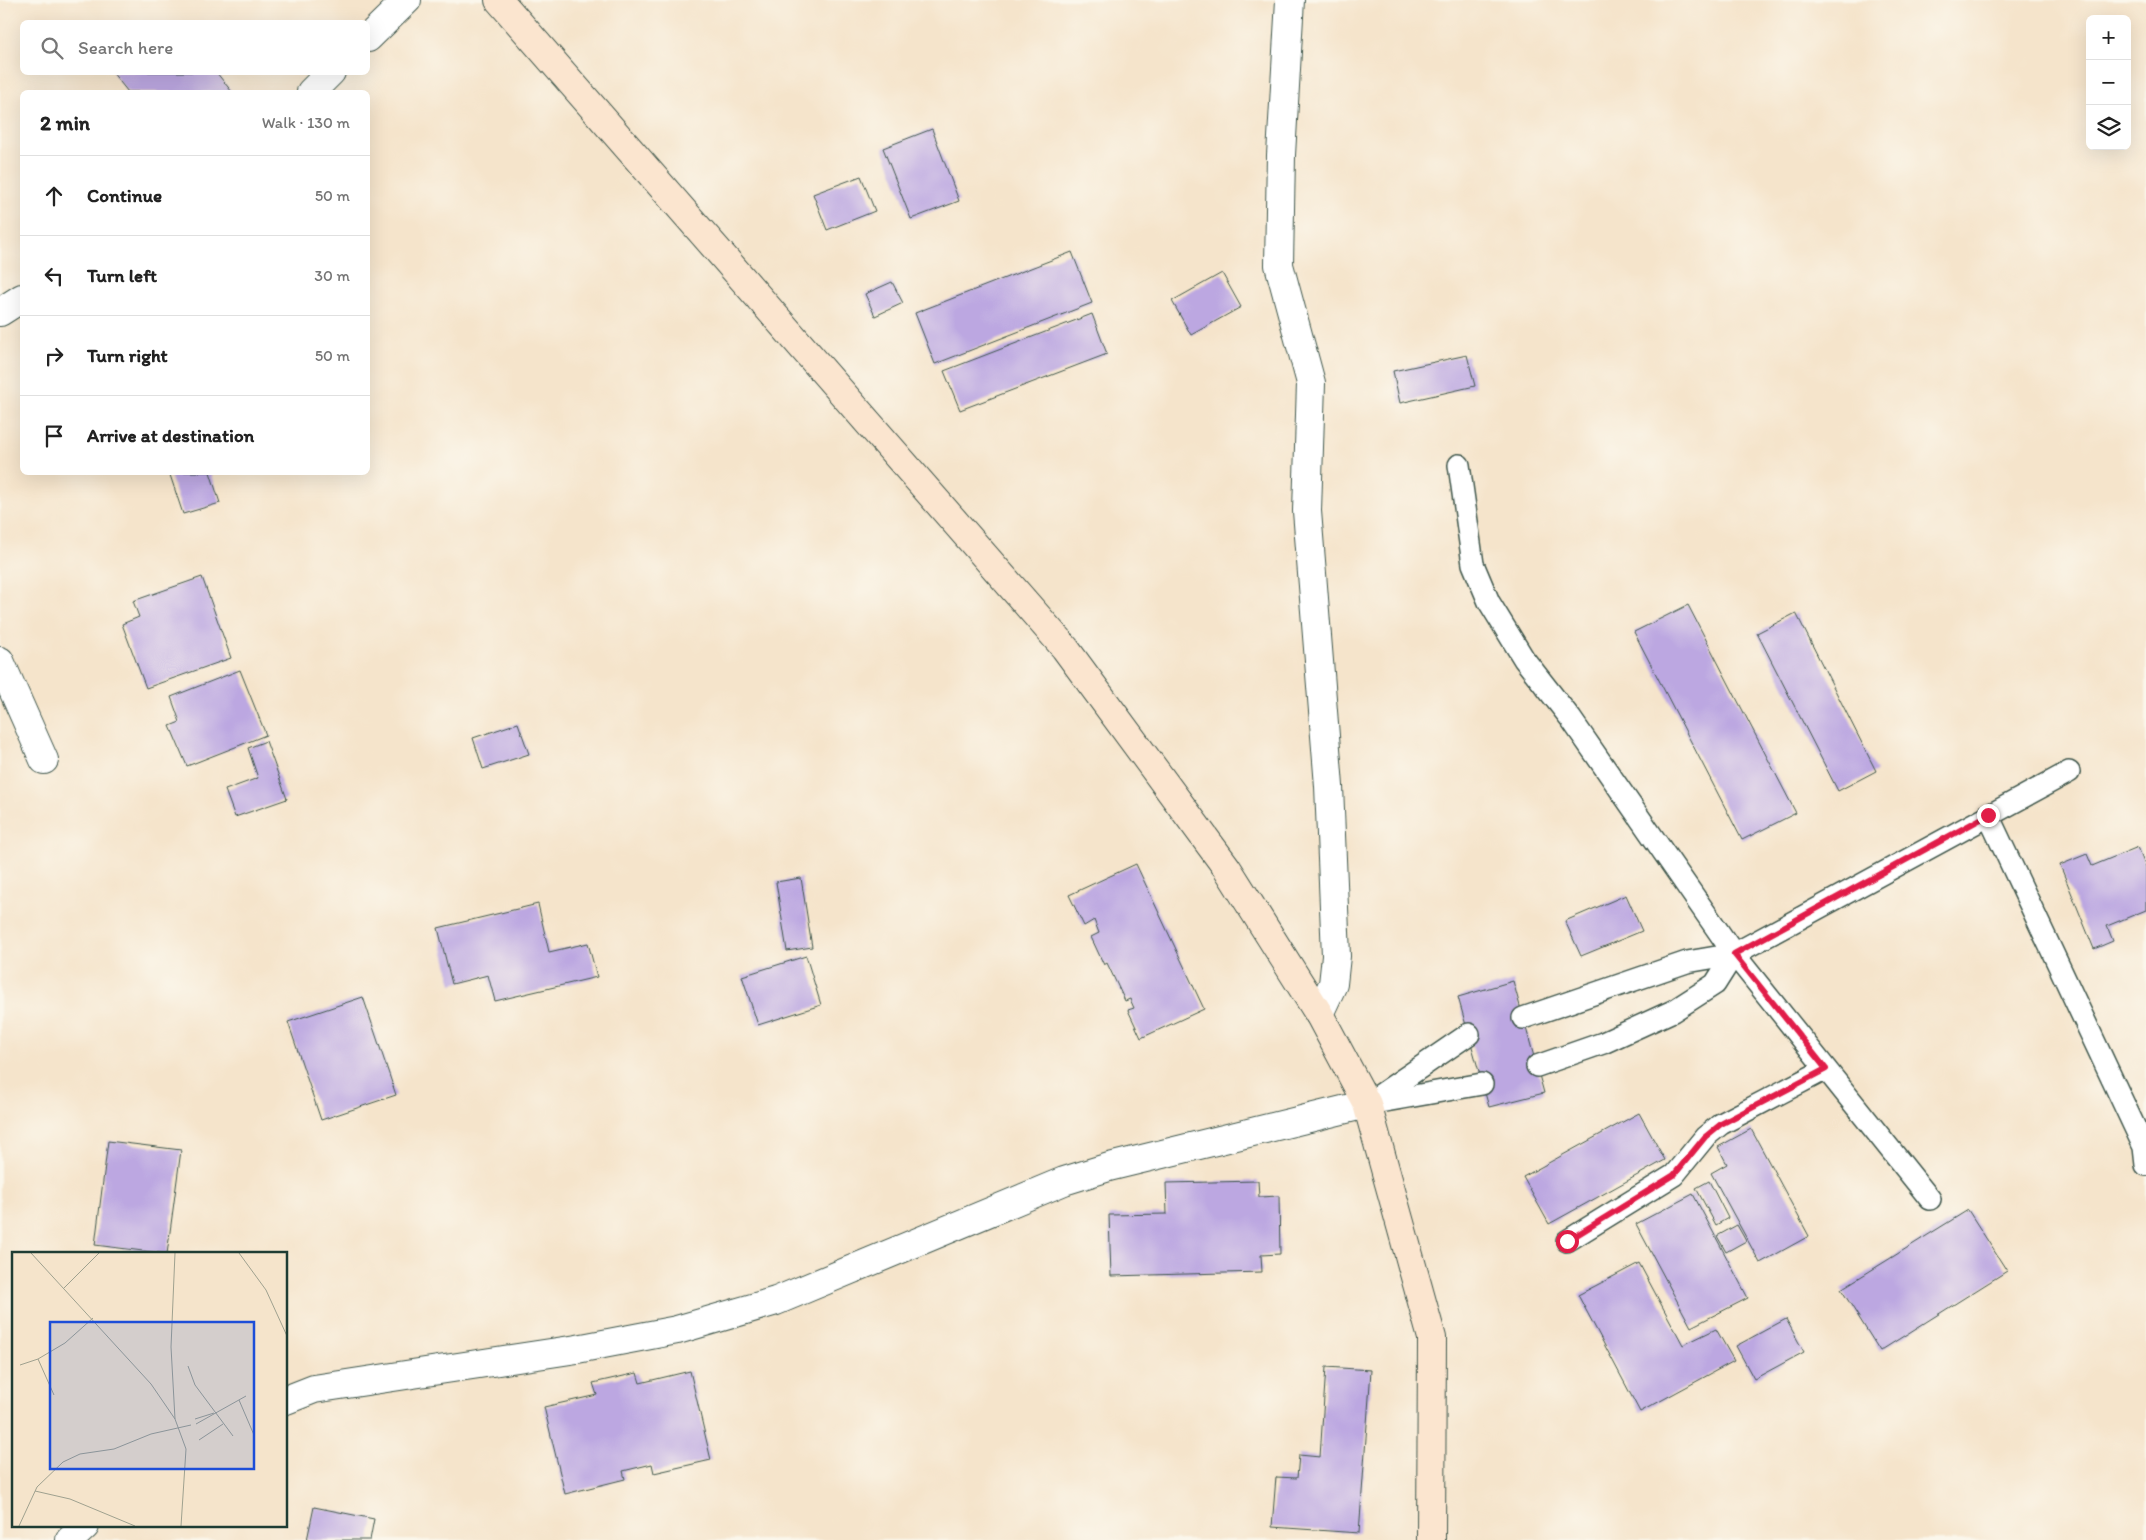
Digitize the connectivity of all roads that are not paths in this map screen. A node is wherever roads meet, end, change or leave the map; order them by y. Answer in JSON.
{"nodes":[{"id":1,"x":407,"y":0,"type":"edge"},
{"id":2,"x":499,"y":0,"type":"edge"},
{"id":3,"x":1290,"y":0,"type":"edge"},
{"id":4,"x":370,"y":36,"type":"edge"},
{"id":5,"x":329,"y":75,"type":"edge"},
{"id":6,"x":313,"y":90,"type":"edge"},
{"id":7,"x":20,"y":299,"type":"edge"},
{"id":8,"x":0,"y":312,"type":"edge"},
{"id":9,"x":1459,"y":465,"type":"dead end"},
{"id":10,"x":0,"y":661,"type":"edge"},
{"id":11,"x":44,"y":760,"type":"dead end"},
{"id":12,"x":2069,"y":772,"type":"dead end"},
{"id":13,"x":1988,"y":815,"type":"junction"},
{"id":14,"x":1734,"y":954,"type":"junction"},
{"id":15,"x":1319,"y":1014,"type":"junction"},
{"id":16,"x":1523,"y":1018,"type":"dead end"},
{"id":17,"x":1469,"y":1034,"type":"dead end"},
{"id":18,"x":1537,"y":1066,"type":"dead end"},
{"id":19,"x":1826,"y":1069,"type":"junction"},
{"id":20,"x":1482,"y":1084,"type":"dead end"},
{"id":21,"x":1367,"y":1104,"type":"junction"},
{"id":22,"x":2146,"y":1165,"type":"edge"},
{"id":23,"x":1930,"y":1199,"type":"dead end"},
{"id":24,"x":1567,"y":1241,"type":"dead end"},
{"id":25,"x":288,"y":1399,"type":"edge"},
{"id":26,"x":83,"y":1528,"type":"edge"},
{"id":27,"x":70,"y":1540,"type":"edge"},
{"id":28,"x":1431,"y":1540,"type":"edge"}],
"edges":[{"from":1,"to":4,"type":"street"},
{"from":2,"to":15,"type":"main road"},
{"from":3,"to":15,"type":"street"},
{"from":5,"to":6,"type":"street"},
{"from":7,"to":8,"type":"street"},
{"from":9,"to":14,"type":"lane"},
{"from":10,"to":11,"type":"street"},
{"from":12,"to":13,"type":"lane"},
{"from":13,"to":14,"type":"lane"},
{"from":13,"to":22,"type":"lane"},
{"from":14,"to":16,"type":"lane"},
{"from":14,"to":18,"type":"lane"},
{"from":14,"to":19,"type":"lane"},
{"from":15,"to":21,"type":"main road"},
{"from":17,"to":21,"type":"lane"},
{"from":19,"to":23,"type":"lane"},
{"from":19,"to":24,"type":"lane"},
{"from":20,"to":21,"type":"lane"},
{"from":21,"to":25,"type":"street"},
{"from":21,"to":28,"type":"main road"},
{"from":26,"to":27,"type":"street"}]}
